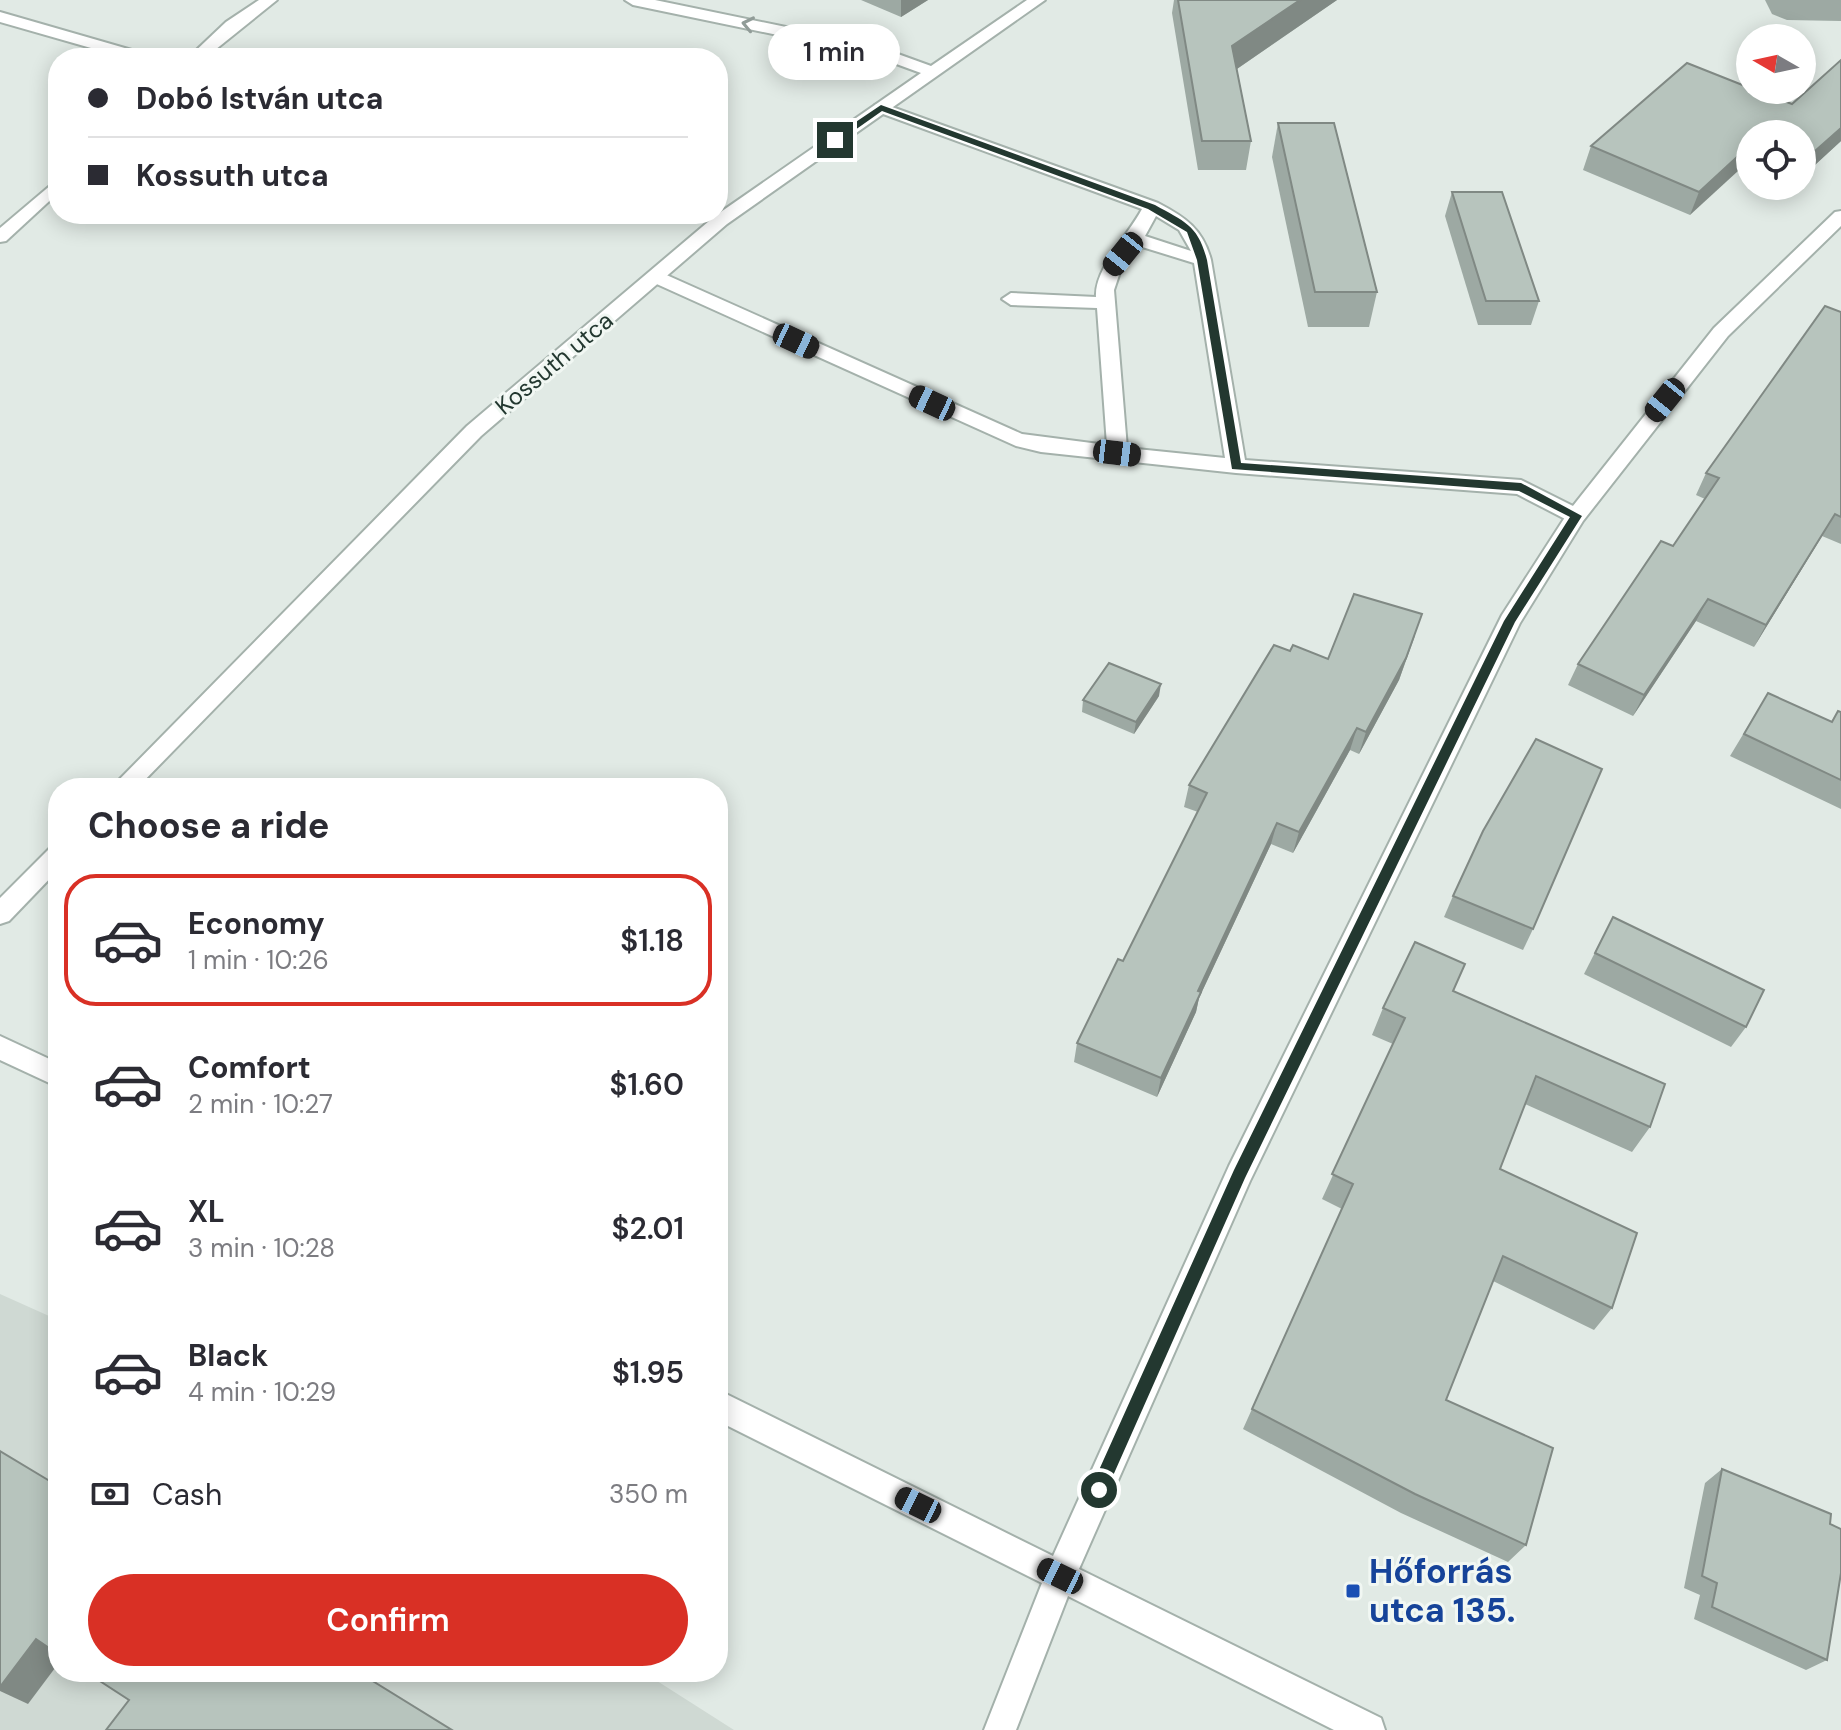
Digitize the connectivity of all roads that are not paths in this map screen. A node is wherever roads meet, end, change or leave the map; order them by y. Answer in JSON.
{"nodes":[{"id":1,"x":269,"y":0,"type":"edge"},
{"id":2,"x":633,"y":0,"type":"edge"},
{"id":3,"x":1037,"y":0,"type":"edge"},
{"id":4,"x":0,"y":17,"type":"edge"},
{"id":5,"x":108,"y":48,"type":"edge"},
{"id":6,"x":207,"y":48,"type":"edge"},
{"id":7,"x":932,"y":72,"type":"junction"},
{"id":8,"x":881,"y":108,"type":"junction"},
{"id":9,"x":48,"y":193,"type":"edge"},
{"id":10,"x":1152,"y":207,"type":"junction"},
{"id":11,"x":728,"y":215,"type":"edge"},
{"id":12,"x":1841,"y":216,"type":"edge"},
{"id":13,"x":716,"y":224,"type":"edge"},
{"id":14,"x":0,"y":237,"type":"edge"},
{"id":15,"x":1135,"y":239,"type":"junction"},
{"id":16,"x":1202,"y":260,"type":"junction"},
{"id":17,"x":656,"y":277,"type":"junction"},
{"id":18,"x":1011,"y":299,"type":"dead end"},
{"id":19,"x":1106,"y":303,"type":"junction"},
{"id":20,"x":1117,"y":453,"type":"junction"},
{"id":21,"x":1236,"y":466,"type":"junction"},
{"id":22,"x":1576,"y":516,"type":"junction"},
{"id":23,"x":133,"y":778,"type":"edge"},
{"id":24,"x":48,"y":865,"type":"edge"},
{"id":25,"x":0,"y":914,"type":"edge"},
{"id":26,"x":0,"y":1047,"type":"edge"},
{"id":27,"x":48,"y":1071,"type":"edge"},
{"id":28,"x":728,"y":1410,"type":"edge"},
{"id":29,"x":1060,"y":1576,"type":"junction"},
{"id":30,"x":1000,"y":1730,"type":"edge"},
{"id":31,"x":1369,"y":1730,"type":"edge"}],
"edges":[{"from":1,"to":6,"type":"street"},
{"from":7,"to":2,"type":"street","one_way":true},
{"from":3,"to":7,"type":"street","name":"Kossuth utca"},
{"from":4,"to":5,"type":"street"},
{"from":7,"to":8,"type":"street","name":"Kossuth utca"},
{"from":8,"to":10,"type":"street"},
{"from":8,"to":11,"type":"street","name":"Kossuth utca"},
{"from":9,"to":14,"type":"street"},
{"from":10,"to":15,"type":"street"},
{"from":10,"to":16,"type":"street"},
{"from":12,"to":22,"type":"street"},
{"from":13,"to":17,"type":"street","name":"Kossuth utca"},
{"from":15,"to":16,"type":"street"},
{"from":15,"to":19,"type":"street"},
{"from":16,"to":21,"type":"street"},
{"from":17,"to":20,"type":"street"},
{"from":17,"to":23,"type":"street","name":"Kossuth utca"},
{"from":18,"to":19,"type":"street"},
{"from":19,"to":20,"type":"street"},
{"from":20,"to":21,"type":"street"},
{"from":21,"to":22,"type":"street"},
{"from":22,"to":29,"type":"street"},
{"from":24,"to":25,"type":"street"},
{"from":26,"to":27,"type":"street"},
{"from":28,"to":29,"type":"street"},
{"from":29,"to":30,"type":"street"},
{"from":29,"to":31,"type":"street"}]}
